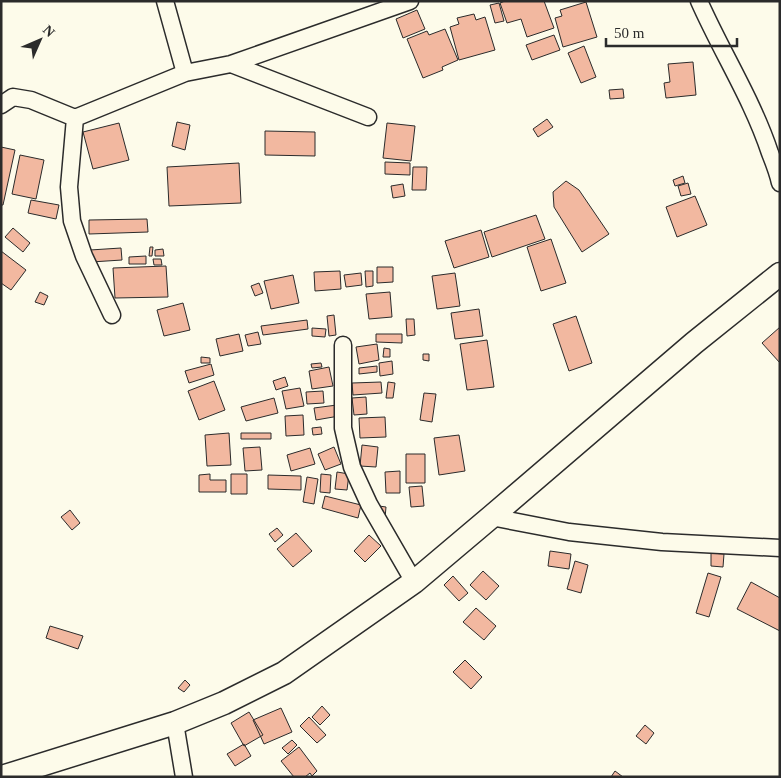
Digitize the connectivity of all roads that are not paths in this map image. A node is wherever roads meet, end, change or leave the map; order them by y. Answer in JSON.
{"nodes":[{"id":1,"x":165,"y":1,"type":"edge"},
{"id":2,"x":410,"y":1,"type":"edge"},
{"id":3,"x":699,"y":1,"type":"edge"},
{"id":4,"x":231,"y":64,"type":"junction"},
{"id":5,"x":185,"y":73,"type":"junction"},
{"id":6,"x":5,"y":96,"type":"edge"},
{"id":7,"x":368,"y":117,"type":"dead end"},
{"id":8,"x":75,"y":118,"type":"junction"},
{"id":9,"x":780,"y":183,"type":"edge"},
{"id":10,"x":780,"y":274,"type":"edge"},
{"id":11,"x":112,"y":315,"type":"dead end"},
{"id":12,"x":343,"y":345,"type":"dead end"},
{"id":13,"x":491,"y":518,"type":"junction"},
{"id":14,"x":780,"y":548,"type":"edge"},
{"id":15,"x":414,"y":582,"type":"junction"},
{"id":16,"x":175,"y":723,"type":"junction"},
{"id":17,"x":2,"y":777,"type":"edge"},
{"id":18,"x":184,"y":777,"type":"edge"}],
"edges":[{"from":1,"to":5,"type":"street"},
{"from":2,"to":4,"type":"street"},
{"from":3,"to":9,"type":"street"},
{"from":4,"to":5,"type":"street"},
{"from":4,"to":7,"type":"street"},
{"from":5,"to":8,"type":"street"},
{"from":6,"to":8,"type":"street"},
{"from":8,"to":11,"type":"street"},
{"from":10,"to":13,"type":"street"},
{"from":12,"to":15,"type":"street"},
{"from":13,"to":14,"type":"street"},
{"from":13,"to":15,"type":"street"},
{"from":15,"to":16,"type":"street"},
{"from":16,"to":17,"type":"street"},
{"from":16,"to":18,"type":"street"}]}
